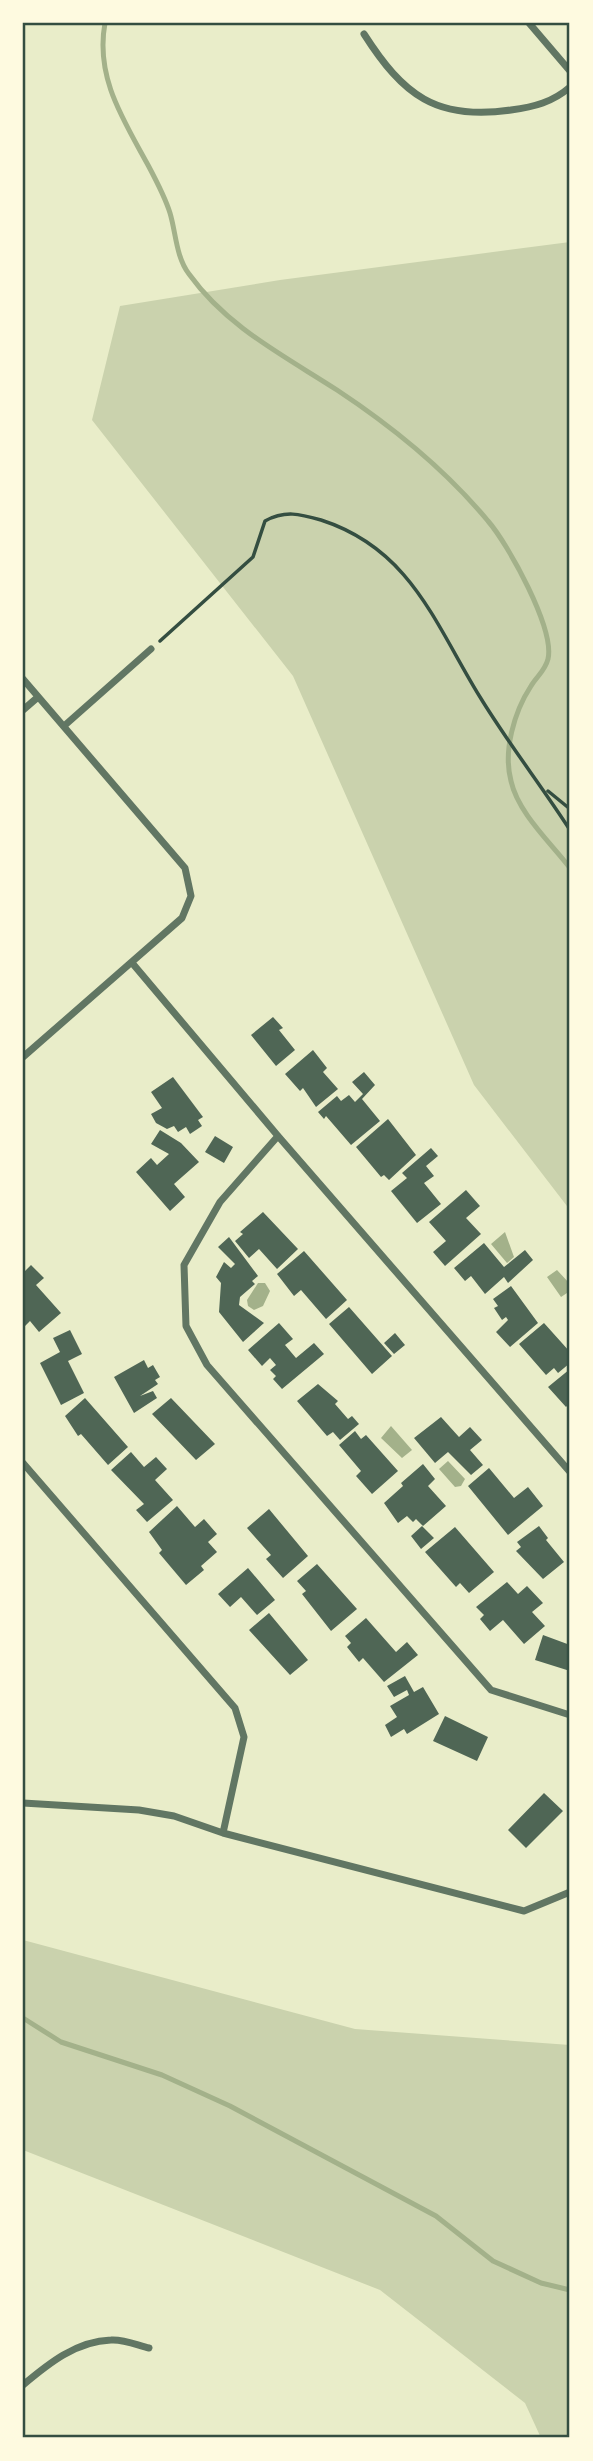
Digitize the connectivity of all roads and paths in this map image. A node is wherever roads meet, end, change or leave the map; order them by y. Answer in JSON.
{"nodes":[{"id":1,"x":529,"y":23,"type":"edge"},
{"id":2,"x":364,"y":34,"type":"dead end"},
{"id":3,"x":570,"y":71,"type":"edge"},
{"id":4,"x":570,"y":87,"type":"edge"},
{"id":5,"x":151,"y":649,"type":"joint"},
{"id":6,"x":23,"y":679,"type":"edge"},
{"id":7,"x":38,"y":697,"type":"junction"},
{"id":8,"x":23,"y":710,"type":"edge"},
{"id":9,"x":64,"y":726,"type":"junction"},
{"id":10,"x":543,"y":788,"type":"junction"},
{"id":11,"x":570,"y":809,"type":"edge"},
{"id":12,"x":570,"y":830,"type":"edge"},
{"id":13,"x":133,"y":964,"type":"junction"},
{"id":14,"x":23,"y":1057,"type":"edge"},
{"id":15,"x":278,"y":1136,"type":"junction"},
{"id":16,"x":23,"y":1463,"type":"edge"},
{"id":17,"x":570,"y":1472,"type":"edge"},
{"id":18,"x":570,"y":1715,"type":"edge"},
{"id":19,"x":23,"y":1803,"type":"edge"},
{"id":20,"x":223,"y":1833,"type":"junction"},
{"id":21,"x":570,"y":1892,"type":"edge"},
{"id":22,"x":149,"y":2348,"type":"dead end"},
{"id":23,"x":23,"y":2385,"type":"edge"}],
"edges":[{"from":1,"to":3,"type":"street"},
{"from":2,"to":4,"type":"street"},
{"from":5,"to":9,"type":"street"},
{"from":5,"to":10,"type":"path"},
{"from":6,"to":7,"type":"street"},
{"from":7,"to":8,"type":"street"},
{"from":7,"to":9,"type":"street"},
{"from":9,"to":13,"type":"street"},
{"from":10,"to":11,"type":"path"},
{"from":10,"to":12,"type":"path"},
{"from":13,"to":14,"type":"street"},
{"from":13,"to":15,"type":"street"},
{"from":15,"to":17,"type":"street"},
{"from":15,"to":18,"type":"street"},
{"from":16,"to":20,"type":"street"},
{"from":19,"to":20,"type":"street"},
{"from":20,"to":21,"type":"street"},
{"from":22,"to":23,"type":"street"}]}
